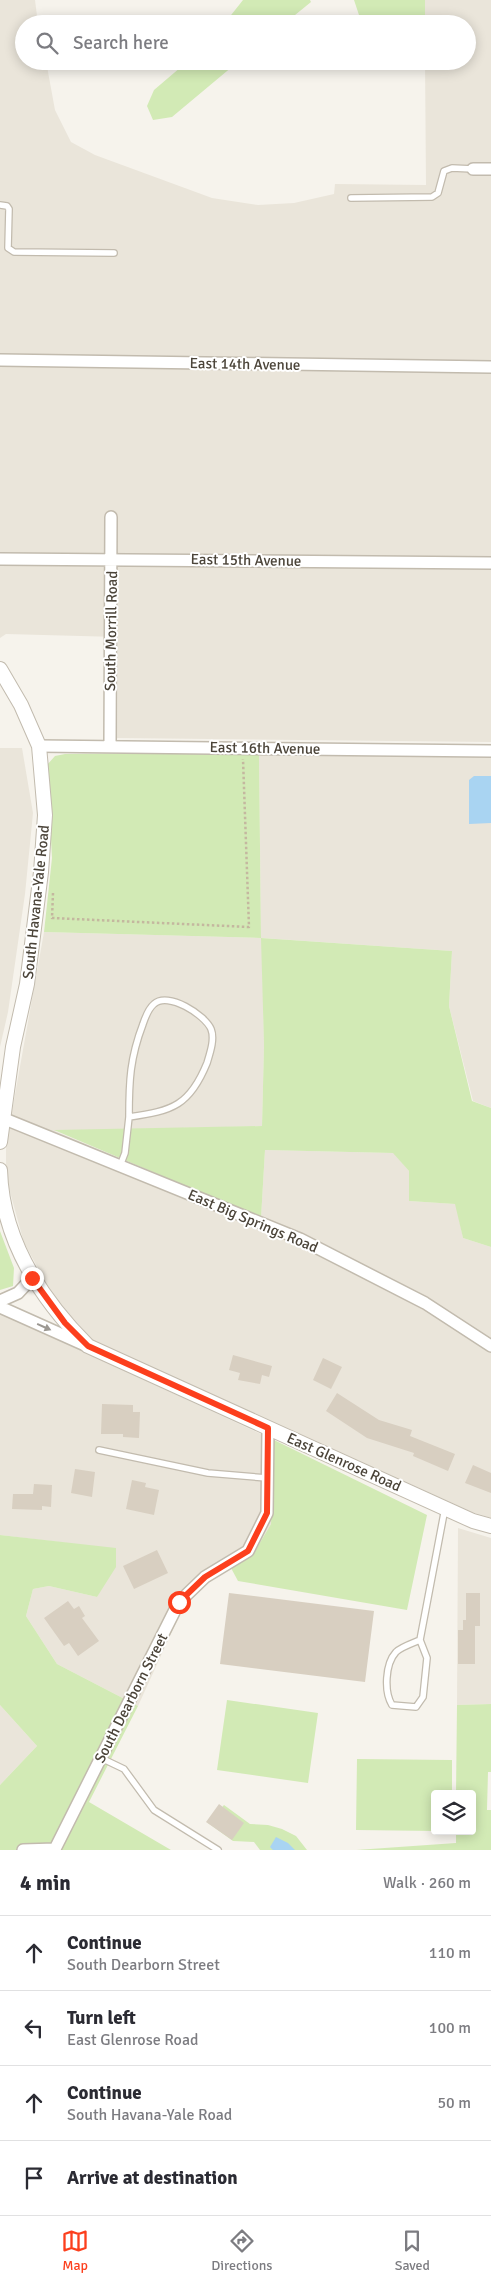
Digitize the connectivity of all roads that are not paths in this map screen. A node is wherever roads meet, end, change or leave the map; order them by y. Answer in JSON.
{"nodes":[{"id":1,"x":473,"y":169,"type":"joint"},
{"id":2,"x":491,"y":169,"type":"edge"},
{"id":3,"x":351,"y":198,"type":"dead end"},
{"id":4,"x":0,"y":205,"type":"edge"},
{"id":5,"x":114,"y":253,"type":"dead end"},
{"id":6,"x":0,"y":360,"type":"edge"},
{"id":7,"x":491,"y":367,"type":"edge"},
{"id":8,"x":111,"y":517,"type":"dead end"},
{"id":9,"x":0,"y":558,"type":"edge"},
{"id":10,"x":112,"y":559,"type":"junction"},
{"id":11,"x":491,"y":563,"type":"edge"},
{"id":12,"x":0,"y":669,"type":"edge"},
{"id":13,"x":38,"y":746,"type":"junction"},
{"id":14,"x":110,"y":746,"type":"junction"},
{"id":15,"x":491,"y":751,"type":"edge"},
{"id":16,"x":1,"y":1117,"type":"edge"},
{"id":17,"x":129,"y":1117,"type":"junction"},
{"id":18,"x":0,"y":1142,"type":"edge"},
{"id":19,"x":120,"y":1166,"type":"junction"},
{"id":20,"x":0,"y":1170,"type":"edge"},
{"id":21,"x":32,"y":1278,"type":"junction"},
{"id":22,"x":0,"y":1302,"type":"edge"},
{"id":23,"x":0,"y":1307,"type":"edge"},
{"id":24,"x":88,"y":1346,"type":"junction"},
{"id":25,"x":491,"y":1346,"type":"edge"},
{"id":26,"x":268,"y":1428,"type":"junction"},
{"id":27,"x":99,"y":1450,"type":"dead end"},
{"id":28,"x":267,"y":1478,"type":"junction"},
{"id":29,"x":445,"y":1508,"type":"junction"},
{"id":30,"x":491,"y":1526,"type":"edge"},
{"id":31,"x":420,"y":1640,"type":"junction"},
{"id":32,"x":101,"y":1758,"type":"junction"},
{"id":33,"x":56,"y":1849,"type":"edge"},
{"id":34,"x":23,"y":1850,"type":"edge"},
{"id":35,"x":218,"y":1850,"type":"edge"}],
"edges":[{"from":1,"to":2,"type":"street"},
{"from":1,"to":3,"type":"lane"},
{"from":4,"to":5,"type":"lane"},
{"from":6,"to":7,"type":"street","name":"East 14th Avenue"},
{"from":8,"to":10,"type":"street","name":"South Morrill Road"},
{"from":9,"to":10,"type":"street","name":"East 15th Avenue"},
{"from":10,"to":11,"type":"street","name":"East 15th Avenue"},
{"from":10,"to":14,"type":"street","name":"South Morrill Road"},
{"from":12,"to":13,"type":"street","name":"South Havana-Yale Road"},
{"from":13,"to":14,"type":"street","name":"East 16th Avenue"},
{"from":13,"to":16,"type":"street","name":"South Havana-Yale Road"},
{"from":14,"to":15,"type":"street","name":"East 16th Avenue"},
{"from":16,"to":18,"type":"street","name":"South Havana-Yale Road"},
{"from":16,"to":19,"type":"street","name":"East Big Springs Road"},
{"from":17,"to":17,"type":"lane"},
{"from":17,"to":19,"type":"lane"},
{"from":19,"to":25,"type":"street","name":"East Big Springs Road"},
{"from":20,"to":21,"type":"street"},
{"from":21,"to":22,"type":"street"},
{"from":21,"to":24,"type":"street"},
{"from":23,"to":24,"type":"street","one_way":true},
{"from":24,"to":26,"type":"street","name":"East Glenrose Road"},
{"from":26,"to":28,"type":"street","name":"South Dearborn Street"},
{"from":26,"to":29,"type":"street","name":"East Glenrose Road"},
{"from":27,"to":28,"type":"lane"},
{"from":28,"to":32,"type":"street","name":"South Dearborn Street"},
{"from":29,"to":30,"type":"street","name":"East Glenrose Road"},
{"from":29,"to":31,"type":"lane"},
{"from":31,"to":31,"type":"lane"},
{"from":32,"to":33,"type":"street","name":"South Dearborn Street"},
{"from":32,"to":35,"type":"lane"},
{"from":33,"to":34,"type":"street","name":"South Dearborn Street"}]}
